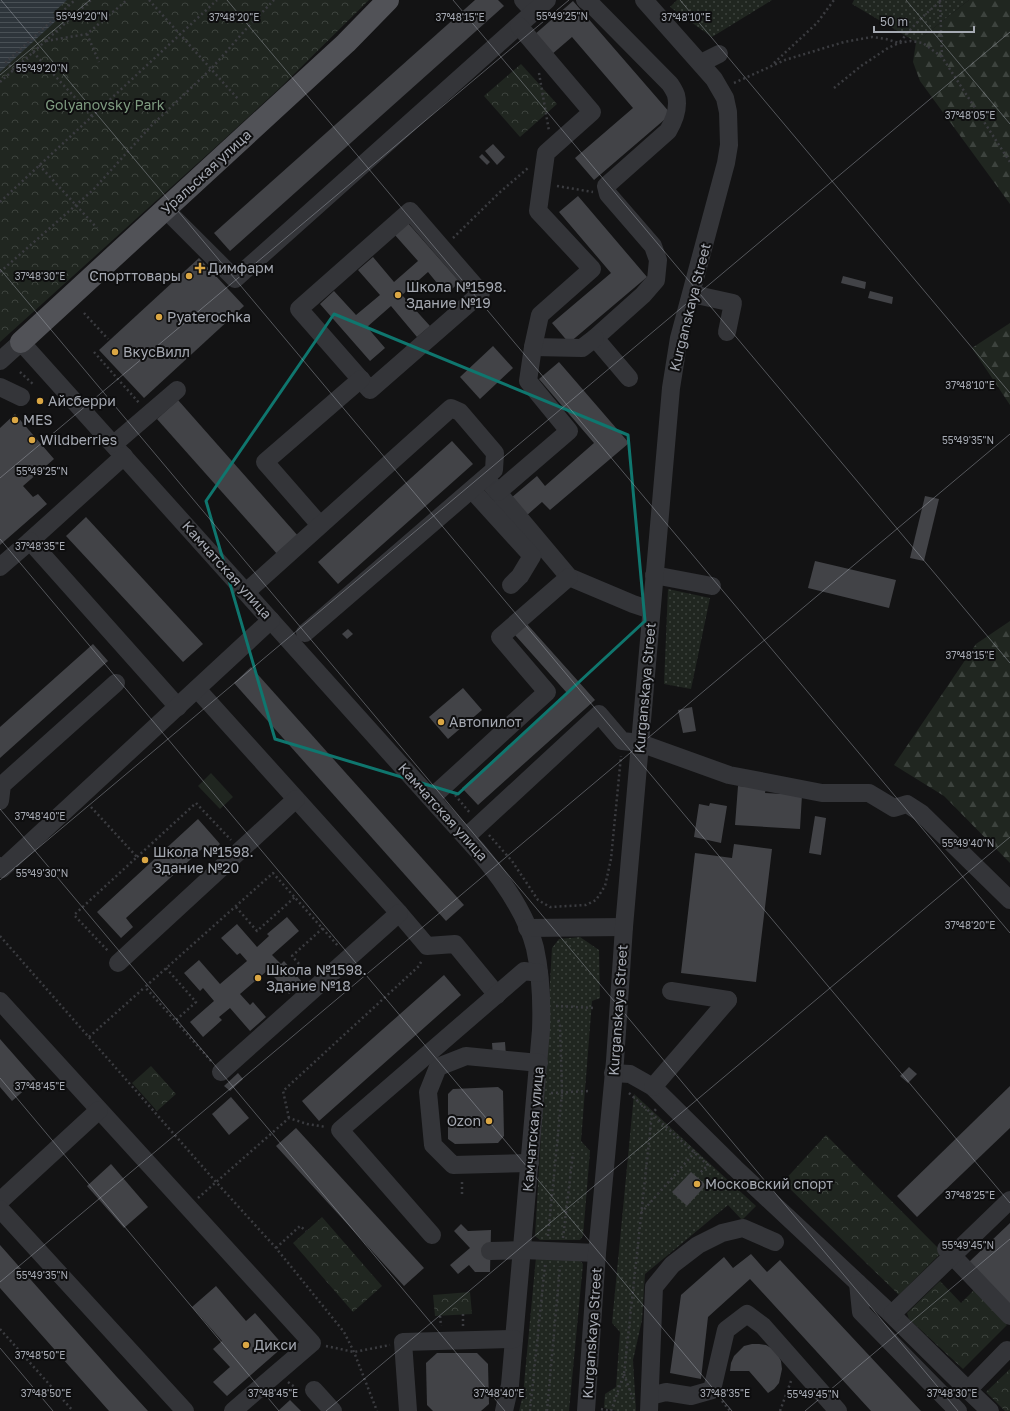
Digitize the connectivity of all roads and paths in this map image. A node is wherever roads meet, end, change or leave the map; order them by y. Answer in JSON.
{"nodes":[{"id":1,"x":76,"y":0,"type":"edge"},
{"id":2,"x":91,"y":0,"type":"edge"},
{"id":3,"x":126,"y":0,"type":"edge"},
{"id":4,"x":149,"y":0,"type":"edge"},
{"id":5,"x":217,"y":0,"type":"edge"},
{"id":6,"x":274,"y":0,"type":"edge"},
{"id":7,"x":388,"y":0,"type":"edge"},
{"id":8,"x":548,"y":0,"type":"edge"},
{"id":9,"x":585,"y":0,"type":"edge"},
{"id":10,"x":834,"y":0,"type":"edge"},
{"id":11,"x":941,"y":1,"type":"edge"},
{"id":12,"x":654,"y":4,"type":"edge"},
{"id":13,"x":528,"y":6,"type":"edge"},
{"id":14,"x":519,"y":26,"type":"junction"},
{"id":15,"x":87,"y":34,"type":"junction"},
{"id":16,"x":180,"y":34,"type":"junction"},
{"id":17,"x":46,"y":41,"type":"junction"},
{"id":18,"x":899,"y":43,"type":"junction"},
{"id":19,"x":33,"y":52,"type":"junction"},
{"id":20,"x":719,"y":54,"type":"dead end"},
{"id":21,"x":942,"y":57,"type":"junction"},
{"id":22,"x":99,"y":62,"type":"dead end"},
{"id":23,"x":701,"y":62,"type":"junction"},
{"id":24,"x":772,"y":65,"type":"junction"},
{"id":25,"x":14,"y":70,"type":"junction"},
{"id":26,"x":211,"y":70,"type":"junction"},
{"id":27,"x":538,"y":72,"type":"dead end"},
{"id":28,"x":0,"y":82,"type":"edge"},
{"id":29,"x":834,"y":88,"type":"dead end"},
{"id":30,"x":721,"y":89,"type":"junction"},
{"id":31,"x":238,"y":99,"type":"dead end"},
{"id":32,"x":92,"y":116,"type":"junction"},
{"id":33,"x":549,"y":151,"type":"junction"},
{"id":34,"x":1010,"y":162,"type":"edge"},
{"id":35,"x":40,"y":165,"type":"junction"},
{"id":36,"x":542,"y":183,"type":"junction"},
{"id":37,"x":608,"y":194,"type":"junction"},
{"id":38,"x":0,"y":202,"type":"edge"},
{"id":39,"x":76,"y":205,"type":"junction"},
{"id":40,"x":165,"y":208,"type":"junction"},
{"id":41,"x":97,"y":228,"type":"dead end"},
{"id":42,"x":442,"y":248,"type":"junction"},
{"id":43,"x":0,"y":272,"type":"edge"},
{"id":44,"x":692,"y":294,"type":"junction"},
{"id":45,"x":84,"y":313,"type":"dead end"},
{"id":46,"x":727,"y":332,"type":"dead end"},
{"id":47,"x":595,"y":338,"type":"junction"},
{"id":48,"x":108,"y":339,"type":"dead end"},
{"id":49,"x":22,"y":342,"type":"junction"},
{"id":50,"x":533,"y":347,"type":"junction"},
{"id":51,"x":94,"y":352,"type":"dead end"},
{"id":52,"x":0,"y":361,"type":"edge"},
{"id":53,"x":20,"y":372,"type":"dead end"},
{"id":54,"x":629,"y":378,"type":"dead end"},
{"id":55,"x":361,"y":380,"type":"junction"},
{"id":56,"x":0,"y":387,"type":"edge"},
{"id":57,"x":177,"y":390,"type":"dead end"},
{"id":58,"x":27,"y":391,"type":"joint"},
{"id":59,"x":149,"y":414,"type":"junction"},
{"id":60,"x":119,"y":450,"type":"junction"},
{"id":61,"x":485,"y":478,"type":"junction"},
{"id":62,"x":472,"y":490,"type":"junction"},
{"id":63,"x":498,"y":492,"type":"junction"},
{"id":64,"x":320,"y":525,"type":"junction"},
{"id":65,"x":30,"y":541,"type":"junction"},
{"id":66,"x":0,"y":567,"type":"edge"},
{"id":67,"x":654,"y":575,"type":"junction"},
{"id":68,"x":569,"y":577,"type":"junction"},
{"id":69,"x":511,"y":585,"type":"dead end"},
{"id":70,"x":712,"y":586,"type":"dead end"},
{"id":71,"x":246,"y":592,"type":"junction"},
{"id":72,"x":651,"y":610,"type":"junction"},
{"id":73,"x":271,"y":620,"type":"junction"},
{"id":74,"x":305,"y":633,"type":"dead end"},
{"id":75,"x":116,"y":683,"type":"dead end"},
{"id":76,"x":197,"y":689,"type":"junction"},
{"id":77,"x":178,"y":707,"type":"junction"},
{"id":78,"x":631,"y":742,"type":"junction"},
{"id":79,"x":445,"y":784,"type":"junction"},
{"id":80,"x":431,"y":798,"type":"junction"},
{"id":81,"x":296,"y":799,"type":"junction"},
{"id":82,"x":0,"y":801,"type":"edge"},
{"id":83,"x":92,"y":809,"type":"dead end"},
{"id":84,"x":479,"y":824,"type":"junction"},
{"id":85,"x":466,"y":837,"type":"junction"},
{"id":86,"x":240,"y":851,"type":"junction"},
{"id":87,"x":137,"y":857,"type":"junction"},
{"id":88,"x":0,"y":866,"type":"edge"},
{"id":89,"x":295,"y":897,"type":"junction"},
{"id":90,"x":1010,"y":900,"type":"edge"},
{"id":91,"x":236,"y":907,"type":"junction"},
{"id":92,"x":399,"y":913,"type":"junction"},
{"id":93,"x":624,"y":927,"type":"junction"},
{"id":94,"x":323,"y":928,"type":"junction"},
{"id":95,"x":528,"y":928,"type":"junction"},
{"id":96,"x":0,"y":936,"type":"edge"},
{"id":97,"x":427,"y":946,"type":"junction"},
{"id":98,"x":349,"y":958,"type":"junction"},
{"id":99,"x":118,"y":963,"type":"joint"},
{"id":100,"x":166,"y":968,"type":"junction"},
{"id":101,"x":538,"y":973,"type":"junction"},
{"id":102,"x":318,"y":986,"type":"junction"},
{"id":103,"x":145,"y":987,"type":"junction"},
{"id":104,"x":671,"y":991,"type":"dead end"},
{"id":105,"x":497,"y":995,"type":"junction"},
{"id":106,"x":0,"y":1001,"type":"edge"},
{"id":107,"x":595,"y":1008,"type":"dead end"},
{"id":108,"x":175,"y":1021,"type":"junction"},
{"id":109,"x":89,"y":1037,"type":"junction"},
{"id":110,"x":539,"y":1063,"type":"junction"},
{"id":111,"x":221,"y":1072,"type":"joint"},
{"id":112,"x":613,"y":1074,"type":"junction"},
{"id":113,"x":590,"y":1091,"type":"dead end"},
{"id":114,"x":536,"y":1092,"type":"junction"},
{"id":115,"x":658,"y":1092,"type":"junction"},
{"id":116,"x":562,"y":1093,"type":"junction"},
{"id":117,"x":629,"y":1094,"type":"dead end"},
{"id":118,"x":99,"y":1110,"type":"junction"},
{"id":119,"x":652,"y":1114,"type":"junction"},
{"id":120,"x":289,"y":1118,"type":"junction"},
{"id":121,"x":340,"y":1130,"type":"junction"},
{"id":122,"x":706,"y":1139,"type":"junction"},
{"id":123,"x":694,"y":1152,"type":"junction"},
{"id":124,"x":574,"y":1153,"type":"dead end"},
{"id":125,"x":530,"y":1162,"type":"junction"},
{"id":126,"x":700,"y":1174,"type":"dead end"},
{"id":127,"x":216,"y":1182,"type":"junction"},
{"id":128,"x":1010,"y":1200,"type":"edge"},
{"id":129,"x":0,"y":1201,"type":"edge"},
{"id":130,"x":188,"y":1207,"type":"junction"},
{"id":131,"x":0,"y":1209,"type":"edge"},
{"id":132,"x":641,"y":1213,"type":"junction"},
{"id":133,"x":306,"y":1231,"type":"dead end"},
{"id":134,"x":432,"y":1235,"type":"dead end"},
{"id":135,"x":775,"y":1242,"type":"dead end"},
{"id":136,"x":276,"y":1248,"type":"junction"},
{"id":137,"x":522,"y":1250,"type":"junction"},
{"id":138,"x":490,"y":1251,"type":"dead end"},
{"id":139,"x":554,"y":1251,"type":"junction"},
{"id":140,"x":949,"y":1252,"type":"junction"},
{"id":141,"x":597,"y":1253,"type":"junction"},
{"id":142,"x":858,"y":1283,"type":"junction"},
{"id":143,"x":892,"y":1314,"type":"junction"},
{"id":144,"x":1010,"y":1316,"type":"edge"},
{"id":145,"x":0,"y":1329,"type":"edge"},
{"id":146,"x":514,"y":1339,"type":"junction"},
{"id":147,"x":312,"y":1342,"type":"junction"},
{"id":148,"x":403,"y":1342,"type":"junction"},
{"id":149,"x":1007,"y":1350,"type":"dead end"},
{"id":150,"x":354,"y":1352,"type":"junction"},
{"id":151,"x":277,"y":1373,"type":"junction"},
{"id":152,"x":624,"y":1374,"type":"junction"},
{"id":153,"x":791,"y":1381,"type":"dead end"},
{"id":154,"x":314,"y":1390,"type":"joint"},
{"id":155,"x":977,"y":1403,"type":"edge"},
{"id":156,"x":645,"y":1404,"type":"edge"},
{"id":157,"x":593,"y":1410,"type":"edge"},
{"id":158,"x":73,"y":1411,"type":"edge"},
{"id":159,"x":185,"y":1411,"type":"edge"},
{"id":160,"x":233,"y":1411,"type":"edge"},
{"id":161,"x":333,"y":1411,"type":"edge"},
{"id":162,"x":376,"y":1411,"type":"edge"},
{"id":163,"x":408,"y":1411,"type":"edge"},
{"id":164,"x":504,"y":1411,"type":"edge"},
{"id":165,"x":530,"y":1411,"type":"edge"},
{"id":166,"x":547,"y":1411,"type":"edge"},
{"id":167,"x":610,"y":1411,"type":"edge"},
{"id":168,"x":780,"y":1411,"type":"edge"},
{"id":169,"x":838,"y":1411,"type":"edge"},
{"id":170,"x":958,"y":1411,"type":"edge"}],
"edges":[{"from":1,"to":25,"type":"path"},
{"from":2,"to":17,"type":"path"},
{"from":3,"to":15,"type":"path"},
{"from":4,"to":16,"type":"path"},
{"from":5,"to":16,"type":"path"},
{"from":6,"to":26,"type":"path"},
{"from":7,"to":40,"type":"main road","name":"Уральская улица"},
{"from":8,"to":13,"type":"street"},
{"from":9,"to":37,"type":"street"},
{"from":10,"to":24,"type":"path"},
{"from":11,"to":18,"type":"path"},
{"from":11,"to":21,"type":"path"},
{"from":12,"to":23,"type":"street","name":"Kurganskaya Street"},
{"from":13,"to":14,"type":"street"},
{"from":14,"to":33,"type":"street"},
{"from":14,"to":40,"type":"street"},
{"from":15,"to":17,"type":"path"},
{"from":15,"to":22,"type":"path"},
{"from":16,"to":26,"type":"path"},
{"from":16,"to":32,"type":"path"},
{"from":17,"to":19,"type":"path"},
{"from":18,"to":21,"type":"path"},
{"from":18,"to":24,"type":"path"},
{"from":18,"to":29,"type":"path"},
{"from":19,"to":25,"type":"path"},
{"from":19,"to":32,"type":"path"},
{"from":20,"to":23,"type":"street"},
{"from":21,"to":34,"type":"path"},
{"from":23,"to":30,"type":"street","name":"Kurganskaya Street"},
{"from":24,"to":30,"type":"path"},
{"from":25,"to":28,"type":"path"},
{"from":26,"to":31,"type":"path"},
{"from":26,"to":39,"type":"path"},
{"from":27,"to":33,"type":"path"},
{"from":30,"to":44,"type":"street","name":"Kurganskaya Street"},
{"from":32,"to":35,"type":"path"},
{"from":33,"to":36,"type":"street"},
{"from":33,"to":42,"type":"path"},
{"from":35,"to":38,"type":"path"},
{"from":35,"to":39,"type":"path"},
{"from":36,"to":37,"type":"path"},
{"from":36,"to":50,"type":"street"},
{"from":37,"to":47,"type":"street"},
{"from":39,"to":41,"type":"path"},
{"from":39,"to":43,"type":"path"},
{"from":40,"to":49,"type":"main road","name":"Уральская улица"},
{"from":42,"to":55,"type":"street"},
{"from":42,"to":55,"type":"street"},
{"from":44,"to":46,"type":"street"},
{"from":44,"to":67,"type":"street","name":"Kurganskaya Street"},
{"from":45,"to":48,"type":"path"},
{"from":47,"to":50,"type":"street"},
{"from":47,"to":54,"type":"street"},
{"from":49,"to":52,"type":"street"},
{"from":49,"to":60,"type":"street","name":"Камчатская улица"},
{"from":50,"to":63,"type":"street"},
{"from":51,"to":59,"type":"path"},
{"from":53,"to":58,"type":"path"},
{"from":55,"to":64,"type":"street"},
{"from":56,"to":58,"type":"street"},
{"from":57,"to":59,"type":"street"},
{"from":59,"to":60,"type":"street"},
{"from":60,"to":65,"type":"street"},
{"from":60,"to":71,"type":"street","name":"Камчатская улица"},
{"from":61,"to":62,"type":"street"},
{"from":61,"to":63,"type":"street"},
{"from":61,"to":64,"type":"street"},
{"from":62,"to":69,"type":"street"},
{"from":62,"to":74,"type":"street"},
{"from":63,"to":68,"type":"street"},
{"from":64,"to":71,"type":"street"},
{"from":65,"to":66,"type":"street"},
{"from":65,"to":77,"type":"street"},
{"from":67,"to":70,"type":"street"},
{"from":67,"to":72,"type":"street","name":"Kurganskaya Street"},
{"from":68,"to":72,"type":"street"},
{"from":68,"to":79,"type":"street"},
{"from":71,"to":73,"type":"street","name":"Камчатская улица"},
{"from":72,"to":78,"type":"street","name":"Kurganskaya Street"},
{"from":73,"to":76,"type":"street"},
{"from":73,"to":80,"type":"street","name":"Камчатская улица"},
{"from":75,"to":82,"type":"street"},
{"from":76,"to":77,"type":"street"},
{"from":76,"to":81,"type":"street"},
{"from":77,"to":88,"type":"street"},
{"from":78,"to":84,"type":"street"},
{"from":78,"to":84,"type":"path"},
{"from":78,"to":90,"type":"street"},
{"from":78,"to":93,"type":"street","name":"Kurganskaya Street"},
{"from":79,"to":80,"type":"street"},
{"from":79,"to":84,"type":"path"},
{"from":80,"to":85,"type":"street","name":"Камчатская улица"},
{"from":81,"to":86,"type":"street"},
{"from":81,"to":92,"type":"street"},
{"from":83,"to":87,"type":"path"},
{"from":84,"to":85,"type":"street"},
{"from":85,"to":95,"type":"street","name":"Камчатская улица"},
{"from":86,"to":87,"type":"path"},
{"from":86,"to":99,"type":"street"},
{"from":87,"to":99,"type":"path"},
{"from":89,"to":91,"type":"path"},
{"from":89,"to":91,"type":"path"},
{"from":89,"to":94,"type":"path"},
{"from":91,"to":100,"type":"path"},
{"from":92,"to":97,"type":"street"},
{"from":92,"to":98,"type":"street"},
{"from":93,"to":95,"type":"street"},
{"from":93,"to":112,"type":"street","name":"Kurganskaya Street"},
{"from":94,"to":98,"type":"path"},
{"from":94,"to":102,"type":"path"},
{"from":95,"to":101,"type":"street","name":"Камчатская улица"},
{"from":96,"to":109,"type":"path"},
{"from":97,"to":105,"type":"street"},
{"from":97,"to":120,"type":"path"},
{"from":98,"to":102,"type":"street"},
{"from":100,"to":103,"type":"path"},
{"from":100,"to":108,"type":"path"},
{"from":101,"to":105,"type":"street"},
{"from":101,"to":110,"type":"street","name":"Камчатская улица"},
{"from":102,"to":111,"type":"street"},
{"from":103,"to":108,"type":"path"},
{"from":103,"to":109,"type":"path"},
{"from":104,"to":115,"type":"street"},
{"from":105,"to":121,"type":"street"},
{"from":106,"to":118,"type":"street"},
{"from":107,"to":116,"type":"path"},
{"from":108,"to":111,"type":"path"},
{"from":109,"to":127,"type":"path"},
{"from":110,"to":114,"type":"street","name":"Камчатская улица"},
{"from":110,"to":125,"type":"street"},
{"from":112,"to":115,"type":"street"},
{"from":112,"to":141,"type":"street","name":"Kurganskaya Street"},
{"from":113,"to":116,"type":"path"},
{"from":114,"to":116,"type":"path"},
{"from":114,"to":125,"type":"street","name":"Камчатская улица"},
{"from":115,"to":119,"type":"path"},
{"from":115,"to":122,"type":"street"},
{"from":116,"to":139,"type":"path"},
{"from":117,"to":119,"type":"path"},
{"from":118,"to":129,"type":"street"},
{"from":118,"to":130,"type":"street"},
{"from":119,"to":123,"type":"path"},
{"from":119,"to":132,"type":"path"},
{"from":120,"to":121,"type":"path"},
{"from":120,"to":127,"type":"path"},
{"from":121,"to":134,"type":"street"},
{"from":122,"to":123,"type":"path"},
{"from":122,"to":142,"type":"street"},
{"from":123,"to":126,"type":"path"},
{"from":123,"to":132,"type":"path"},
{"from":124,"to":139,"type":"path"},
{"from":125,"to":137,"type":"street","name":"Камчатская улица"},
{"from":127,"to":130,"type":"path"},
{"from":127,"to":136,"type":"path"},
{"from":128,"to":140,"type":"street"},
{"from":130,"to":147,"type":"street"},
{"from":131,"to":159,"type":"street"},
{"from":132,"to":152,"type":"path"},
{"from":133,"to":136,"type":"path"},
{"from":135,"to":156,"type":"street"},
{"from":136,"to":150,"type":"path"},
{"from":137,"to":138,"type":"street"},
{"from":137,"to":139,"type":"street"},
{"from":137,"to":146,"type":"street","name":"Камчатская улица"},
{"from":139,"to":141,"type":"street"},
{"from":139,"to":165,"type":"path"},
{"from":139,"to":166,"type":"path"},
{"from":140,"to":143,"type":"street"},
{"from":140,"to":144,"type":"street"},
{"from":141,"to":157,"type":"street","name":"Kurganskaya Street"},
{"from":142,"to":143,"type":"street"},
{"from":142,"to":170,"type":"street"},
{"from":143,"to":155,"type":"street"},
{"from":145,"to":158,"type":"path"},
{"from":146,"to":148,"type":"street"},
{"from":146,"to":164,"type":"street","name":"Камчатская улица"},
{"from":147,"to":150,"type":"path"},
{"from":147,"to":151,"type":"street"},
{"from":148,"to":150,"type":"path"},
{"from":148,"to":163,"type":"street"},
{"from":149,"to":155,"type":"street"},
{"from":150,"to":162,"type":"path"},
{"from":151,"to":154,"type":"path"},
{"from":151,"to":160,"type":"street"},
{"from":152,"to":156,"type":"path"},
{"from":152,"to":167,"type":"path"},
{"from":153,"to":168,"type":"path"},
{"from":154,"to":161,"type":"street"},
{"from":156,"to":169,"type":"street"},
{"from":157,"to":167,"type":"path"}]}
